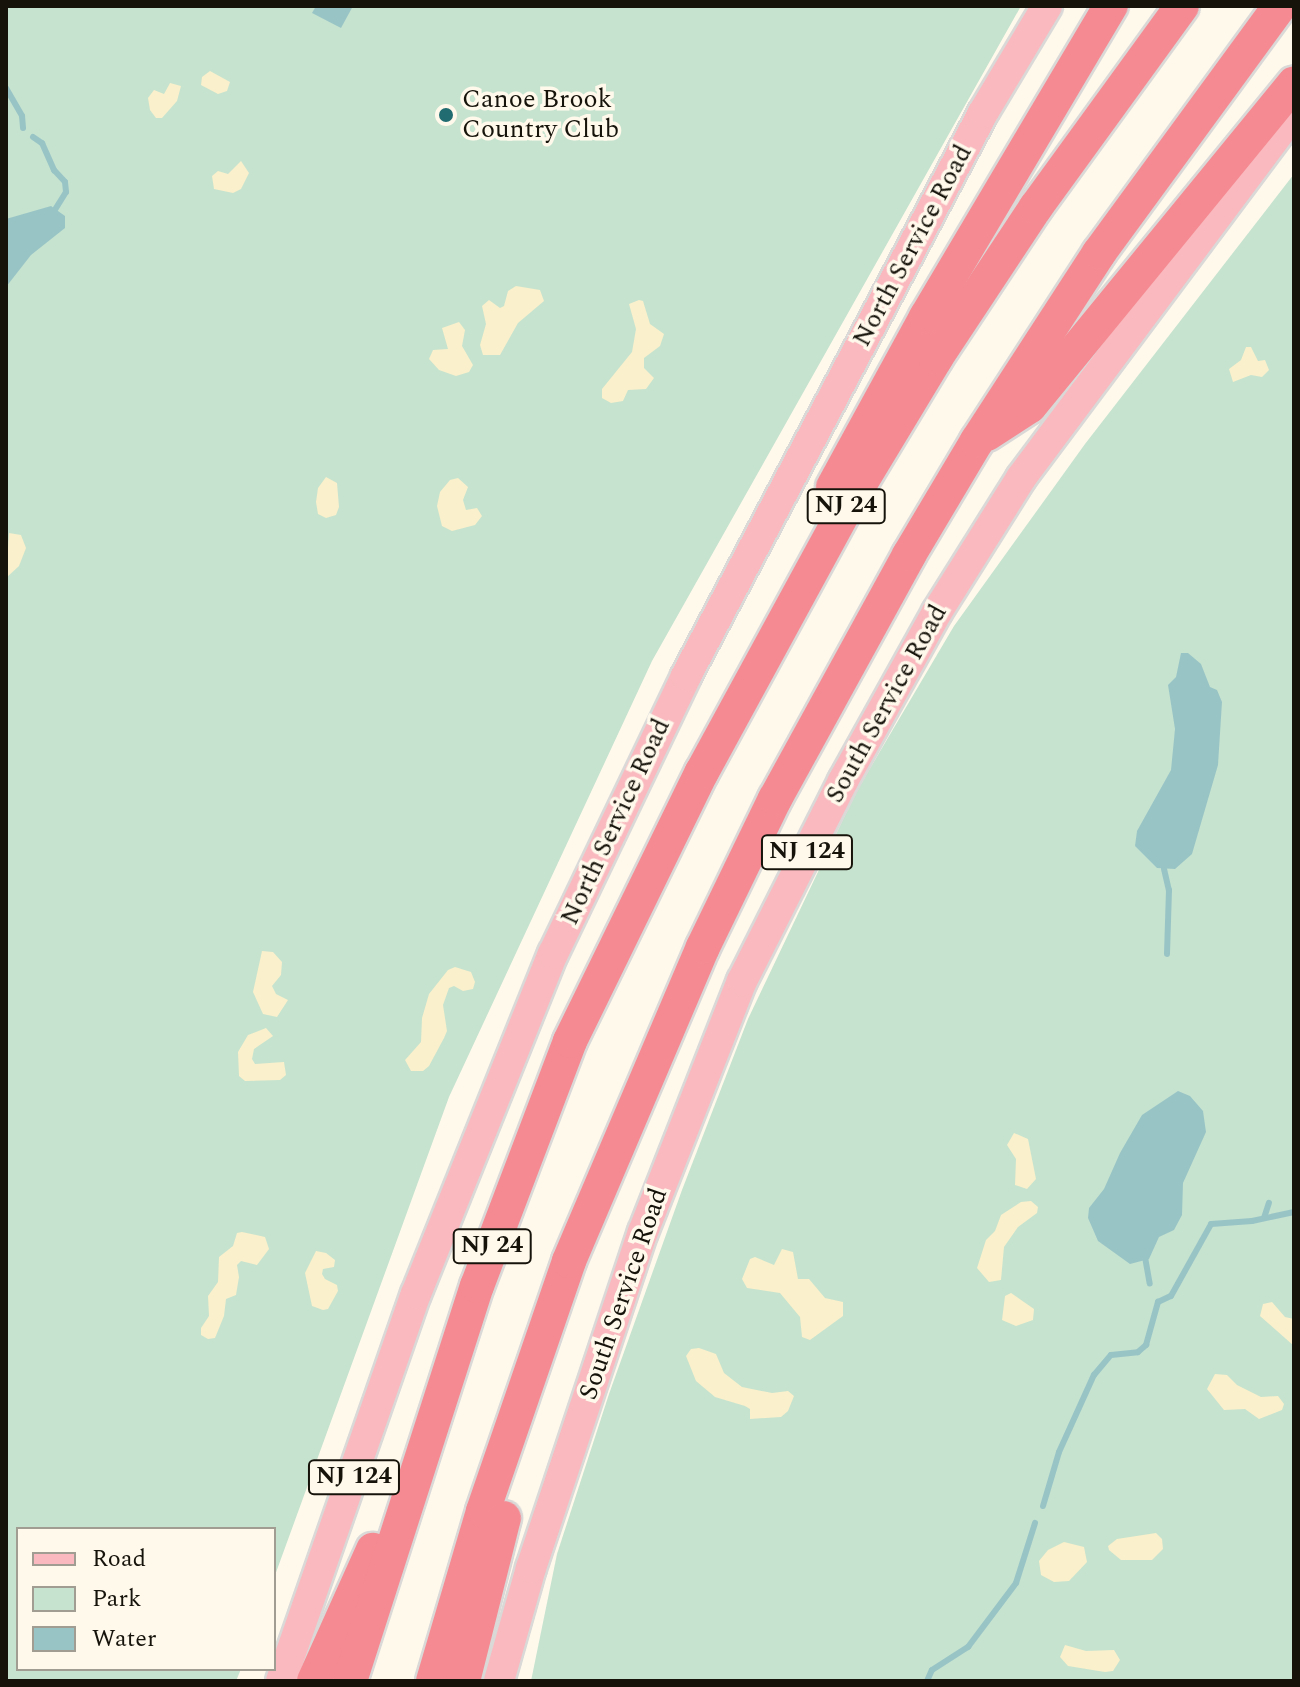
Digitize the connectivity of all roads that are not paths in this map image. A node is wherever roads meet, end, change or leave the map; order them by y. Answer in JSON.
{"nodes":[{"id":1,"x":1047,"y":6,"type":"edge"},
{"id":2,"x":1111,"y":6,"type":"edge"},
{"id":3,"x":1182,"y":6,"type":"edge"},
{"id":4,"x":1280,"y":6,"type":"edge"},
{"id":5,"x":1294,"y":83,"type":"edge"},
{"id":6,"x":1294,"y":113,"type":"edge"},
{"id":7,"x":977,"y":441,"type":"junction"},
{"id":8,"x":702,"y":772,"type":"junction"},
{"id":9,"x":513,"y":1427,"type":"junction"},
{"id":10,"x":421,"y":1453,"type":"junction"},
{"id":11,"x":281,"y":1681,"type":"edge"},
{"id":12,"x":314,"y":1681,"type":"edge"},
{"id":13,"x":350,"y":1681,"type":"edge"},
{"id":14,"x":433,"y":1681,"type":"edge"},
{"id":15,"x":463,"y":1681,"type":"edge"},
{"id":16,"x":499,"y":1681,"type":"edge"}],
"edges":[{"from":1,"to":11,"type":"main road","name":"North Service Road","number":"NJ 124"},
{"from":2,"to":8,"type":"highway"},
{"from":3,"to":8,"type":"highway","number":"NJ 24"},
{"from":4,"to":7,"type":"highway","number":"NJ 24"},
{"from":5,"to":7,"type":"highway"},
{"from":6,"to":16,"type":"main road","name":"South Service Road","number":"NJ 124"},
{"from":7,"to":9,"type":"highway","number":"NJ 24"},
{"from":8,"to":10,"type":"highway","number":"NJ 24"},
{"from":9,"to":14,"type":"highway","number":"NJ 24"},
{"from":9,"to":15,"type":"highway"},
{"from":10,"to":12,"type":"highway"},
{"from":10,"to":13,"type":"highway","number":"NJ 24"}]}
